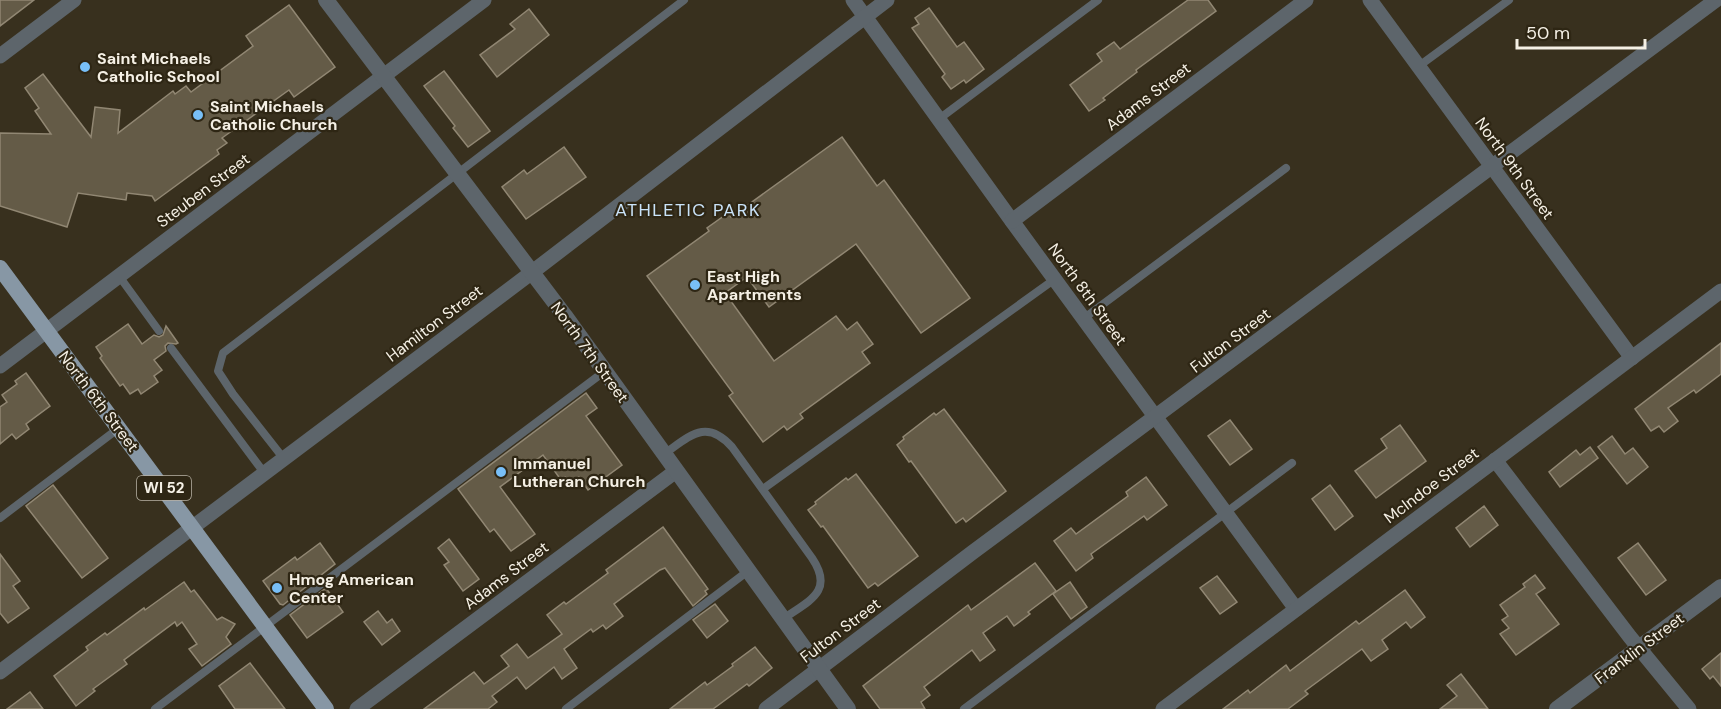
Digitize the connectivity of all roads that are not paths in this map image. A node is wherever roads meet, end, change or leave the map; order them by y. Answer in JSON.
{"nodes":[{"id":1,"x":74,"y":0,"type":"edge"},
{"id":2,"x":326,"y":0,"type":"edge"},
{"id":3,"x":484,"y":0,"type":"edge"},
{"id":4,"x":684,"y":0,"type":"edge"},
{"id":5,"x":853,"y":0,"type":"edge"},
{"id":6,"x":887,"y":0,"type":"edge"},
{"id":7,"x":1098,"y":0,"type":"edge"},
{"id":8,"x":1306,"y":0,"type":"edge"},
{"id":9,"x":1370,"y":0,"type":"edge"},
{"id":10,"x":1509,"y":0,"type":"edge"},
{"id":11,"x":1716,"y":0,"type":"edge"},
{"id":12,"x":866,"y":16,"type":"junction"},
{"id":13,"x":1,"y":52,"type":"edge"},
{"id":14,"x":1419,"y":66,"type":"junction"},
{"id":15,"x":383,"y":77,"type":"junction"},
{"id":16,"x":939,"y":119,"type":"junction"},
{"id":17,"x":1286,"y":168,"type":"dead end"},
{"id":18,"x":1492,"y":168,"type":"junction"},
{"id":19,"x":457,"y":175,"type":"junction"},
{"id":20,"x":1012,"y":221,"type":"junction"},
{"id":21,"x":0,"y":268,"type":"edge"},
{"id":22,"x":531,"y":273,"type":"junction"},
{"id":23,"x":119,"y":276,"type":"junction"},
{"id":24,"x":1055,"y":279,"type":"junction"},
{"id":25,"x":1721,"y":291,"type":"edge"},
{"id":26,"x":1083,"y":319,"type":"junction"},
{"id":27,"x":47,"y":331,"type":"junction"},
{"id":28,"x":159,"y":331,"type":"dead end"},
{"id":29,"x":171,"y":348,"type":"dead end"},
{"id":30,"x":1632,"y":358,"type":"junction"},
{"id":31,"x":0,"y":366,"type":"edge"},
{"id":32,"x":605,"y":371,"type":"junction"},
{"id":33,"x":1156,"y":417,"type":"junction"},
{"id":34,"x":119,"y":428,"type":"junction"},
{"id":35,"x":664,"y":454,"type":"junction"},
{"id":36,"x":285,"y":459,"type":"junction"},
{"id":37,"x":1495,"y":460,"type":"junction"},
{"id":38,"x":1292,"y":464,"type":"dead end"},
{"id":39,"x":676,"y":471,"type":"junction"},
{"id":40,"x":265,"y":474,"type":"junction"},
{"id":41,"x":763,"y":489,"type":"junction"},
{"id":42,"x":1226,"y":513,"type":"junction"},
{"id":43,"x":0,"y":518,"type":"edge"},
{"id":44,"x":194,"y":528,"type":"junction"},
{"id":45,"x":748,"y":571,"type":"junction"},
{"id":46,"x":1721,"y":587,"type":"edge"},
{"id":47,"x":1296,"y":609,"type":"junction"},
{"id":48,"x":783,"y":619,"type":"junction"},
{"id":49,"x":265,"y":625,"type":"junction"},
{"id":50,"x":1639,"y":647,"type":"junction"},
{"id":51,"x":819,"y":669,"type":"junction"},
{"id":52,"x":0,"y":672,"type":"edge"},
{"id":53,"x":155,"y":709,"type":"edge"},
{"id":54,"x":326,"y":709,"type":"edge"},
{"id":55,"x":357,"y":709,"type":"edge"},
{"id":56,"x":566,"y":709,"type":"edge"},
{"id":57,"x":766,"y":709,"type":"edge"},
{"id":58,"x":848,"y":709,"type":"edge"},
{"id":59,"x":964,"y":709,"type":"edge"},
{"id":60,"x":1163,"y":709,"type":"edge"},
{"id":61,"x":1557,"y":709,"type":"edge"},
{"id":62,"x":1689,"y":709,"type":"edge"}],
"edges":[{"from":1,"to":13,"type":"street"},
{"from":2,"to":15,"type":"street","name":"North 7th Street"},
{"from":3,"to":15,"type":"street","name":"Steuben Street"},
{"from":4,"to":19,"type":"lane"},
{"from":5,"to":12,"type":"street","name":"North 8th Street"},
{"from":6,"to":12,"type":"street","name":"Hamilton Street"},
{"from":7,"to":16,"type":"lane"},
{"from":8,"to":20,"type":"street","name":"Adams Street"},
{"from":9,"to":14,"type":"street","name":"North 9th Street"},
{"from":10,"to":14,"type":"lane"},
{"from":11,"to":18,"type":"street","name":"Fulton Street"},
{"from":12,"to":16,"type":"street","name":"North 8th Street"},
{"from":12,"to":22,"type":"street","name":"Hamilton Street"},
{"from":14,"to":18,"type":"street","name":"North 9th Street"},
{"from":15,"to":19,"type":"street","name":"North 7th Street"},
{"from":15,"to":23,"type":"street","name":"Steuben Street"},
{"from":16,"to":20,"type":"street","name":"North 8th Street"},
{"from":17,"to":26,"type":"lane"},
{"from":18,"to":30,"type":"street","name":"North 9th Street"},
{"from":18,"to":33,"type":"street","name":"Fulton Street"},
{"from":19,"to":22,"type":"street","name":"North 7th Street"},
{"from":19,"to":36,"type":"lane"},
{"from":20,"to":24,"type":"street","name":"North 8th Street"},
{"from":21,"to":27,"type":"main road","name":"North 6th Street","number":"WI 52"},
{"from":22,"to":32,"type":"street","name":"North 7th Street"},
{"from":22,"to":36,"type":"street","name":"Hamilton Street"},
{"from":23,"to":27,"type":"street","name":"Steuben Street"},
{"from":23,"to":28,"type":"lane"},
{"from":24,"to":26,"type":"street","name":"North 8th Street"},
{"from":24,"to":41,"type":"lane"},
{"from":25,"to":30,"type":"street","name":"McIndoe Street"},
{"from":26,"to":33,"type":"street","name":"North 8th Street"},
{"from":27,"to":31,"type":"street","name":"Steuben Street"},
{"from":27,"to":34,"type":"main road","name":"North 6th Street","number":"WI 52"},
{"from":29,"to":40,"type":"lane"},
{"from":30,"to":37,"type":"street","name":"McIndoe Street"},
{"from":32,"to":35,"type":"street","name":"North 7th Street"},
{"from":32,"to":49,"type":"lane"},
{"from":33,"to":42,"type":"street","name":"North 8th Street"},
{"from":33,"to":51,"type":"street","name":"Fulton Street"},
{"from":34,"to":43,"type":"lane"},
{"from":34,"to":44,"type":"main road","name":"North 6th Street","number":"WI 52"},
{"from":35,"to":39,"type":"street","name":"North 7th Street"},
{"from":35,"to":41,"type":"lane"},
{"from":36,"to":40,"type":"street","name":"Hamilton Street"},
{"from":37,"to":47,"type":"street","name":"McIndoe Street"},
{"from":37,"to":50,"type":"street"},
{"from":38,"to":42,"type":"lane"},
{"from":39,"to":45,"type":"street","name":"North 7th Street"},
{"from":39,"to":55,"type":"street","name":"Adams Street"},
{"from":40,"to":44,"type":"street","name":"Hamilton Street"},
{"from":41,"to":48,"type":"lane"},
{"from":42,"to":47,"type":"street","name":"North 8th Street"},
{"from":42,"to":59,"type":"lane"},
{"from":44,"to":49,"type":"main road","name":"North 6th Street","number":"WI 52"},
{"from":44,"to":52,"type":"street","name":"Hamilton Street"},
{"from":45,"to":48,"type":"street","name":"North 7th Street"},
{"from":45,"to":56,"type":"lane"},
{"from":46,"to":50,"type":"street","name":"Franklin Street"},
{"from":47,"to":60,"type":"street","name":"McIndoe Street"},
{"from":48,"to":51,"type":"street","name":"North 7th Street"},
{"from":49,"to":53,"type":"lane"},
{"from":49,"to":54,"type":"main road","name":"North 6th Street","number":"WI 52"},
{"from":50,"to":61,"type":"street","name":"Franklin Street"},
{"from":50,"to":62,"type":"street"},
{"from":51,"to":57,"type":"street","name":"Fulton Street"},
{"from":51,"to":58,"type":"street","name":"North 7th Street"}]}
